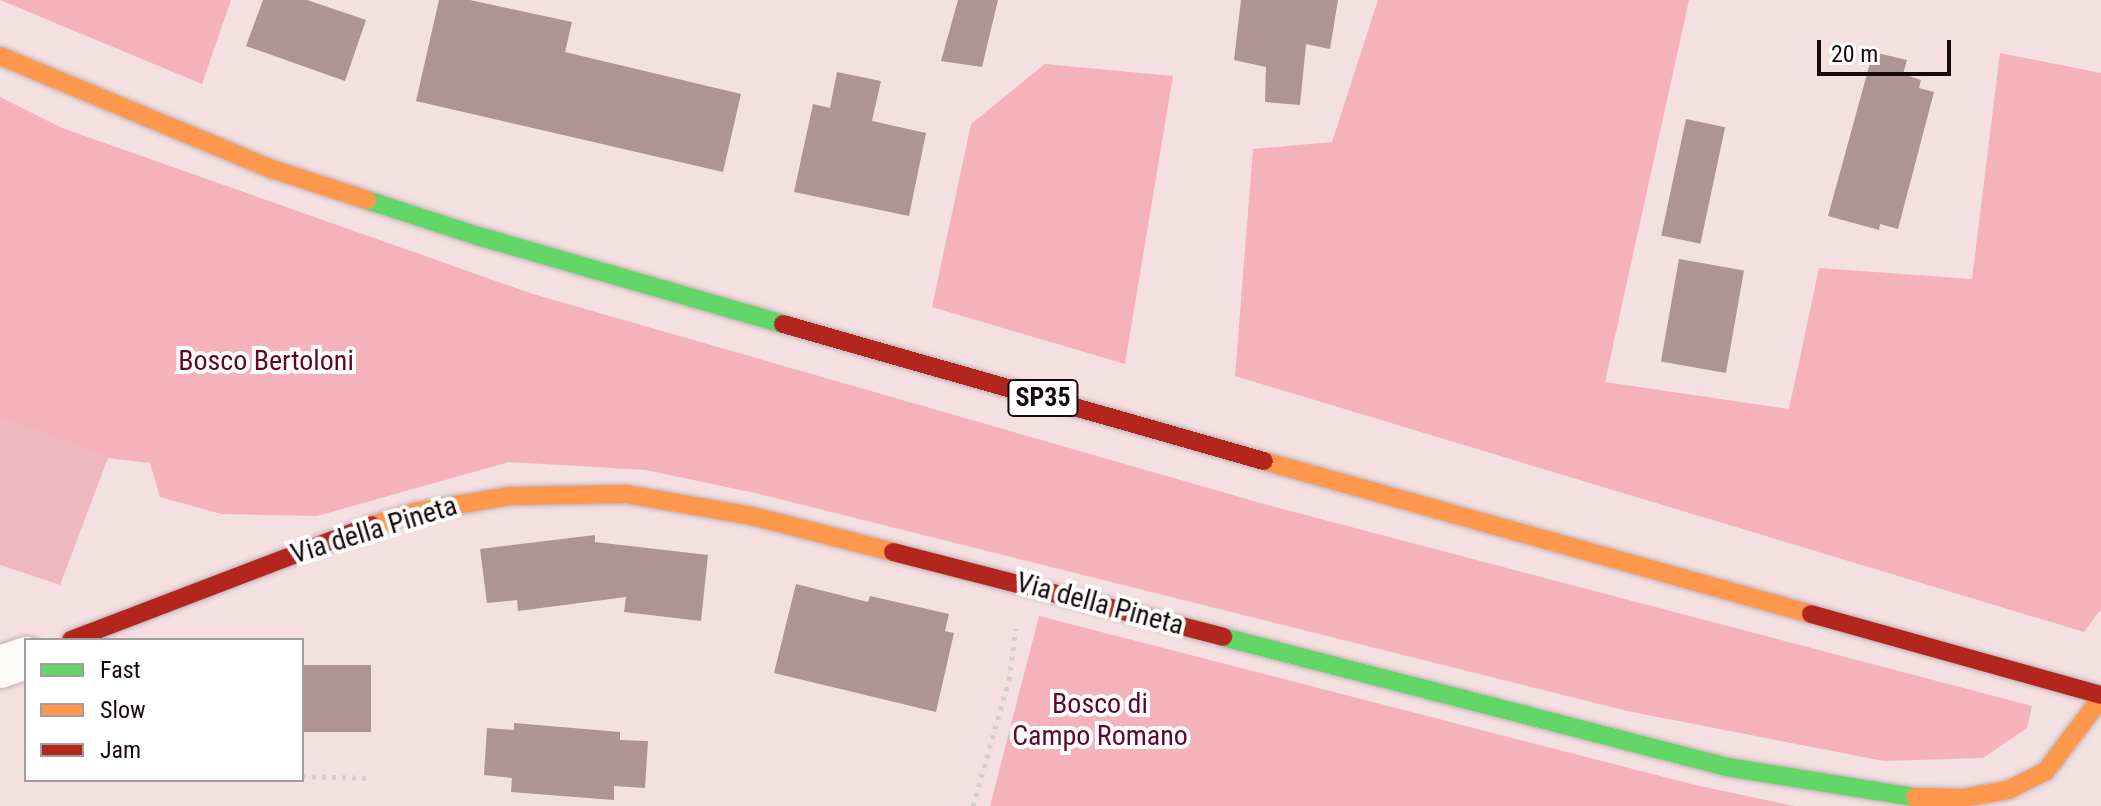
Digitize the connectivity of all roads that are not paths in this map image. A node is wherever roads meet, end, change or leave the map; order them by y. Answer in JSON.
{"nodes":[{"id":1,"x":0,"y":56,"type":"edge"},
{"id":2,"x":76,"y":638,"type":"edge"},
{"id":3,"x":24,"y":659,"type":"edge"},
{"id":4,"x":0,"y":667,"type":"edge"},
{"id":5,"x":2101,"y":696,"type":"edge"}],
"edges":[{"from":1,"to":5,"type":"main road","number":"SP35"},
{"from":2,"to":5,"type":"main road","name":"Via della Pineta"},
{"from":3,"to":4,"type":"street"}]}
